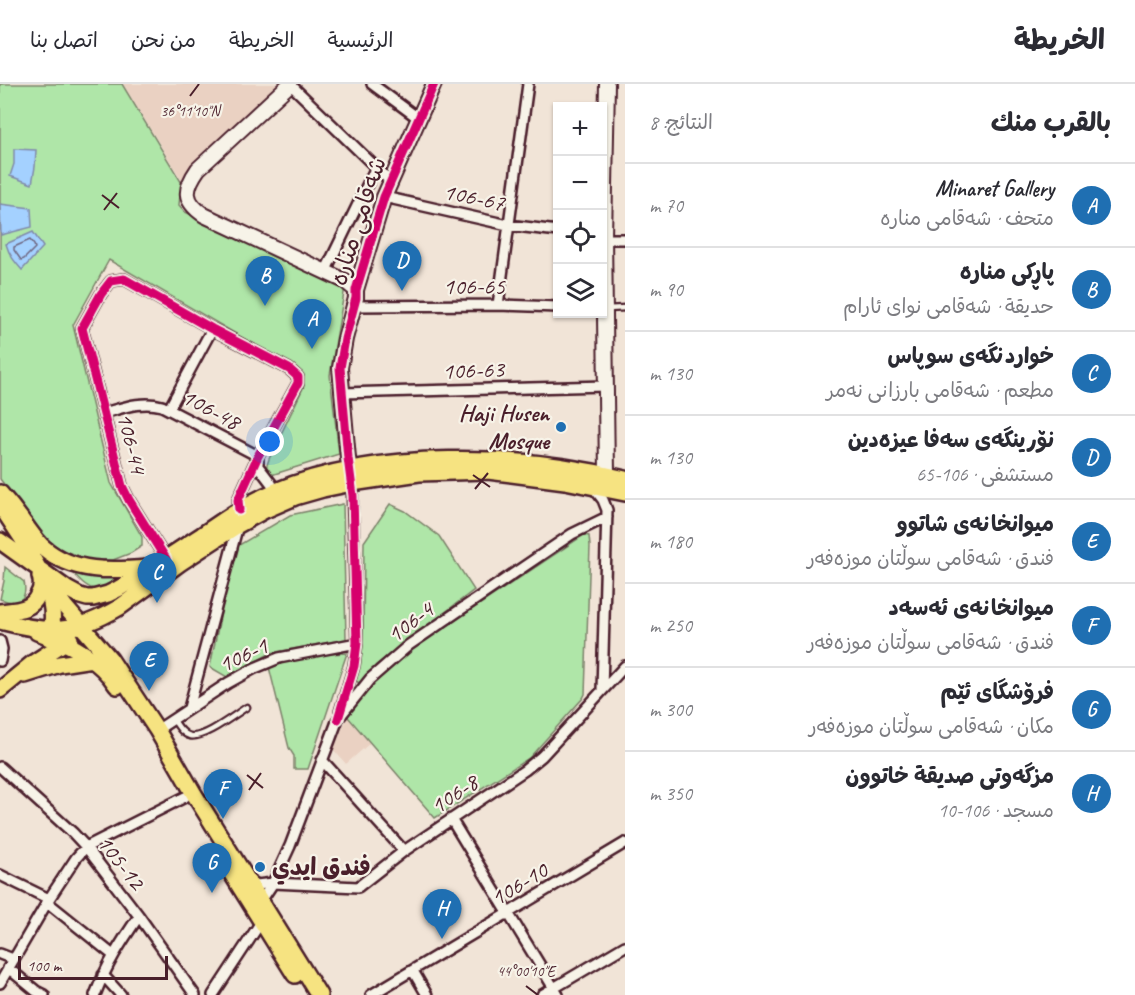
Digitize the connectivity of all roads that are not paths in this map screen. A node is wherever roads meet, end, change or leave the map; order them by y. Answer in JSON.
{"nodes":[{"id":1,"x":290,"y":84,"type":"edge"},
{"id":2,"x":372,"y":84,"type":"edge"},
{"id":3,"x":434,"y":84,"type":"edge"},
{"id":4,"x":528,"y":84,"type":"edge"},
{"id":5,"x":607,"y":84,"type":"edge"},
{"id":6,"x":418,"y":118,"type":"junction"},
{"id":7,"x":376,"y":167,"type":"junction"},
{"id":8,"x":391,"y":182,"type":"junction"},
{"id":9,"x":384,"y":198,"type":"junction"},
{"id":10,"x":605,"y":210,"type":"edge"},
{"id":11,"x":508,"y":225,"type":"junction"},
{"id":12,"x":553,"y":230,"type":"edge"},
{"id":13,"x":607,"y":237,"type":"edge"},
{"id":14,"x":625,"y":239,"type":"edge"},
{"id":15,"x":325,"y":272,"type":"junction"},
{"id":16,"x":356,"y":290,"type":"junction"},
{"id":17,"x":498,"y":305,"type":"junction"},
{"id":18,"x":354,"y":306,"type":"junction"},
{"id":19,"x":553,"y":307,"type":"edge"},
{"id":20,"x":607,"y":308,"type":"edge"},
{"id":21,"x":625,"y":308,"type":"edge"},
{"id":22,"x":604,"y":318,"type":"edge"},
{"id":23,"x":212,"y":329,"type":"junction"},
{"id":24,"x":606,"y":386,"type":"junction"},
{"id":25,"x":342,"y":393,"type":"junction"},
{"id":26,"x":169,"y":409,"type":"junction"},
{"id":27,"x":104,"y":413,"type":"junction"},
{"id":28,"x":258,"y":456,"type":"junction"},
{"id":29,"x":607,"y":474,"type":"junction"},
{"id":30,"x":351,"y":477,"type":"junction"},
{"id":31,"x":591,"y":485,"type":"junction"},
{"id":32,"x":624,"y":488,"type":"edge"},
{"id":33,"x":0,"y":492,"type":"edge"},
{"id":34,"x":275,"y":492,"type":"junction"},
{"id":35,"x":0,"y":505,"type":"edge"},
{"id":36,"x":607,"y":513,"type":"junction"},
{"id":37,"x":238,"y":518,"type":"junction"},
{"id":38,"x":0,"y":541,"type":"edge"},
{"id":39,"x":166,"y":559,"type":"junction"},
{"id":40,"x":150,"y":568,"type":"junction"},
{"id":41,"x":40,"y":572,"type":"junction"},
{"id":42,"x":3,"y":619,"type":"edge"},
{"id":43,"x":82,"y":627,"type":"junction"},
{"id":44,"x":51,"y":633,"type":"junction"},
{"id":45,"x":0,"y":641,"type":"edge"},
{"id":46,"x":65,"y":643,"type":"junction"},
{"id":47,"x":357,"y":643,"type":"junction"},
{"id":48,"x":92,"y":659,"type":"junction"},
{"id":49,"x":0,"y":661,"type":"edge"},
{"id":50,"x":33,"y":663,"type":"junction"},
{"id":51,"x":625,"y":666,"type":"edge"},
{"id":52,"x":14,"y":678,"type":"junction"},
{"id":53,"x":0,"y":690,"type":"edge"},
{"id":54,"x":602,"y":690,"type":"junction"},
{"id":55,"x":247,"y":707,"type":"dead end"},
{"id":56,"x":189,"y":708,"type":"junction"},
{"id":57,"x":173,"y":719,"type":"junction"},
{"id":58,"x":338,"y":719,"type":"junction"},
{"id":59,"x":157,"y":730,"type":"junction"},
{"id":60,"x":322,"y":760,"type":"junction"},
{"id":61,"x":0,"y":767,"type":"edge"},
{"id":62,"x":185,"y":797,"type":"junction"},
{"id":63,"x":451,"y":819,"type":"junction"},
{"id":64,"x":625,"y":843,"type":"edge"},
{"id":65,"x":86,"y":848,"type":"junction"},
{"id":66,"x":404,"y":851,"type":"junction"},
{"id":67,"x":0,"y":875,"type":"edge"},
{"id":68,"x":247,"y":879,"type":"junction"},
{"id":69,"x":273,"y":883,"type":"junction"},
{"id":70,"x":48,"y":901,"type":"junction"},
{"id":71,"x":261,"y":901,"type":"junction"},
{"id":72,"x":508,"y":913,"type":"junction"},
{"id":73,"x":139,"y":916,"type":"junction"},
{"id":74,"x":261,"y":922,"type":"junction"},
{"id":75,"x":625,"y":946,"type":"edge"},
{"id":76,"x":0,"y":954,"type":"edge"},
{"id":77,"x":113,"y":955,"type":"junction"},
{"id":78,"x":10,"y":964,"type":"junction"},
{"id":79,"x":413,"y":971,"type":"junction"},
{"id":80,"x":103,"y":975,"type":"junction"},
{"id":81,"x":0,"y":983,"type":"edge"},
{"id":82,"x":556,"y":992,"type":"edge"},
{"id":83,"x":44,"y":995,"type":"edge"},
{"id":84,"x":95,"y":995,"type":"edge"},
{"id":85,"x":121,"y":995,"type":"edge"},
{"id":86,"x":195,"y":995,"type":"edge"},
{"id":87,"x":213,"y":995,"type":"edge"},
{"id":88,"x":308,"y":995,"type":"edge"},
{"id":89,"x":320,"y":995,"type":"edge"},
{"id":90,"x":371,"y":995,"type":"edge"},
{"id":91,"x":427,"y":995,"type":"edge"},
{"id":92,"x":542,"y":995,"type":"edge"}],
"edges":[{"from":1,"to":7,"type":"street"},
{"from":1,"to":15,"type":"street"},
{"from":2,"to":6,"type":"street"},
{"from":3,"to":6,"type":"street","name":"شەقامی منارە"},
{"from":4,"to":11,"type":"street"},
{"from":5,"to":10,"type":"street"},
{"from":6,"to":8,"type":"street","name":"شەقامی منارە"},
{"from":7,"to":8,"type":"street"},
{"from":7,"to":15,"type":"street"},
{"from":8,"to":9,"type":"street","name":"شەقامی منارە"},
{"from":9,"to":11,"type":"street","name":"106-67"},
{"from":9,"to":16,"type":"street","name":"شەقامی منارە"},
{"from":11,"to":12,"type":"street","name":"106-67"},
{"from":11,"to":17,"type":"street"},
{"from":13,"to":14,"type":"street"},
{"from":15,"to":16,"type":"street"},
{"from":16,"to":18,"type":"street","name":"شەقامی منارە"},
{"from":17,"to":18,"type":"street","name":"106-65"},
{"from":17,"to":19,"type":"street","name":"106-65"},
{"from":18,"to":25,"type":"street","name":"شەقامی منارە"},
{"from":20,"to":21,"type":"lane"},
{"from":22,"to":24,"type":"street"},
{"from":23,"to":26,"type":"street"},
{"from":23,"to":27,"type":"street","name":"106-44"},
{"from":23,"to":28,"type":"street"},
{"from":24,"to":25,"type":"street","name":"106-63"},
{"from":24,"to":29,"type":"street"},
{"from":25,"to":30,"type":"street","name":"شەقامی منارە"},
{"from":26,"to":27,"type":"street","name":"106-48"},
{"from":26,"to":28,"type":"street","name":"106-48"},
{"from":27,"to":39,"type":"street","name":"106-44"},
{"from":28,"to":34,"type":"street","name":"106-48"},
{"from":28,"to":37,"type":"street"},
{"from":29,"to":30,"type":"main road"},
{"from":29,"to":32,"type":"main road"},
{"from":30,"to":31,"type":"main road"},
{"from":30,"to":34,"type":"main road"},
{"from":30,"to":37,"type":"main road"},
{"from":30,"to":47,"type":"street"},
{"from":31,"to":32,"type":"main road"},
{"from":31,"to":36,"type":"street"},
{"from":32,"to":36,"type":"street"},
{"from":33,"to":40,"type":"main road"},
{"from":34,"to":37,"type":"main road"},
{"from":35,"to":41,"type":"main road"},
{"from":36,"to":54,"type":"street"},
{"from":36,"to":58,"type":"street","name":"106-4"},
{"from":37,"to":39,"type":"main road"},
{"from":37,"to":43,"type":"main road"},
{"from":37,"to":56,"type":"street"},
{"from":38,"to":41,"type":"main road"},
{"from":39,"to":40,"type":"main road"},
{"from":40,"to":41,"type":"main road"},
{"from":41,"to":42,"type":"main road"},
{"from":41,"to":43,"type":"main road"},
{"from":41,"to":44,"type":"main road"},
{"from":42,"to":44,"type":"main road"},
{"from":43,"to":44,"type":"main road"},
{"from":43,"to":46,"type":"main road"},
{"from":43,"to":59,"type":"main road"},
{"from":44,"to":46,"type":"main road"},
{"from":44,"to":50,"type":"main road"},
{"from":45,"to":49,"type":"street"},
{"from":46,"to":48,"type":"main road"},
{"from":46,"to":50,"type":"main road"},
{"from":47,"to":56,"type":"street","name":"106-1"},
{"from":47,"to":58,"type":"street"},
{"from":48,"to":52,"type":"main road"},
{"from":48,"to":62,"type":"main road"},
{"from":50,"to":52,"type":"main road"},
{"from":51,"to":54,"type":"street","name":"106-8"},
{"from":52,"to":53,"type":"main road"},
{"from":54,"to":63,"type":"street","name":"106-8"},
{"from":55,"to":57,"type":"lane"},
{"from":56,"to":57,"type":"street","name":"106-1"},
{"from":57,"to":59,"type":"street","name":"106-1"},
{"from":58,"to":60,"type":"street","name":"106-4"},
{"from":59,"to":68,"type":"main road"},
{"from":60,"to":66,"type":"street"},
{"from":60,"to":69,"type":"street","name":"106-4"},
{"from":61,"to":65,"type":"street","name":"105-12"},
{"from":62,"to":65,"type":"street"},
{"from":62,"to":74,"type":"main road"},
{"from":63,"to":66,"type":"street","name":"106-8"},
{"from":63,"to":72,"type":"street"},
{"from":64,"to":72,"type":"street","name":"106-10"},
{"from":65,"to":70,"type":"street"},
{"from":65,"to":73,"type":"street","name":"105-12"},
{"from":66,"to":69,"type":"street","name":"106-8"},
{"from":67,"to":70,"type":"street"},
{"from":68,"to":69,"type":"street","name":"106-8"},
{"from":68,"to":71,"type":"main road"},
{"from":69,"to":71,"type":"street","name":"106-4"},
{"from":70,"to":77,"type":"street"},
{"from":70,"to":78,"type":"street"},
{"from":71,"to":89,"type":"main road"},
{"from":72,"to":79,"type":"street","name":"106-10"},
{"from":72,"to":82,"type":"street"},
{"from":73,"to":77,"type":"street"},
{"from":73,"to":86,"type":"street","name":"105-12"},
{"from":74,"to":87,"type":"street"},
{"from":74,"to":88,"type":"main road"},
{"from":75,"to":82,"type":"street"},
{"from":76,"to":78,"type":"street"},
{"from":77,"to":80,"type":"street"},
{"from":78,"to":81,"type":"street"},
{"from":78,"to":83,"type":"street"},
{"from":79,"to":90,"type":"street","name":"106-10"},
{"from":79,"to":91,"type":"street"},
{"from":80,"to":84,"type":"street"},
{"from":80,"to":85,"type":"street"},
{"from":82,"to":92,"type":"street"}]}
